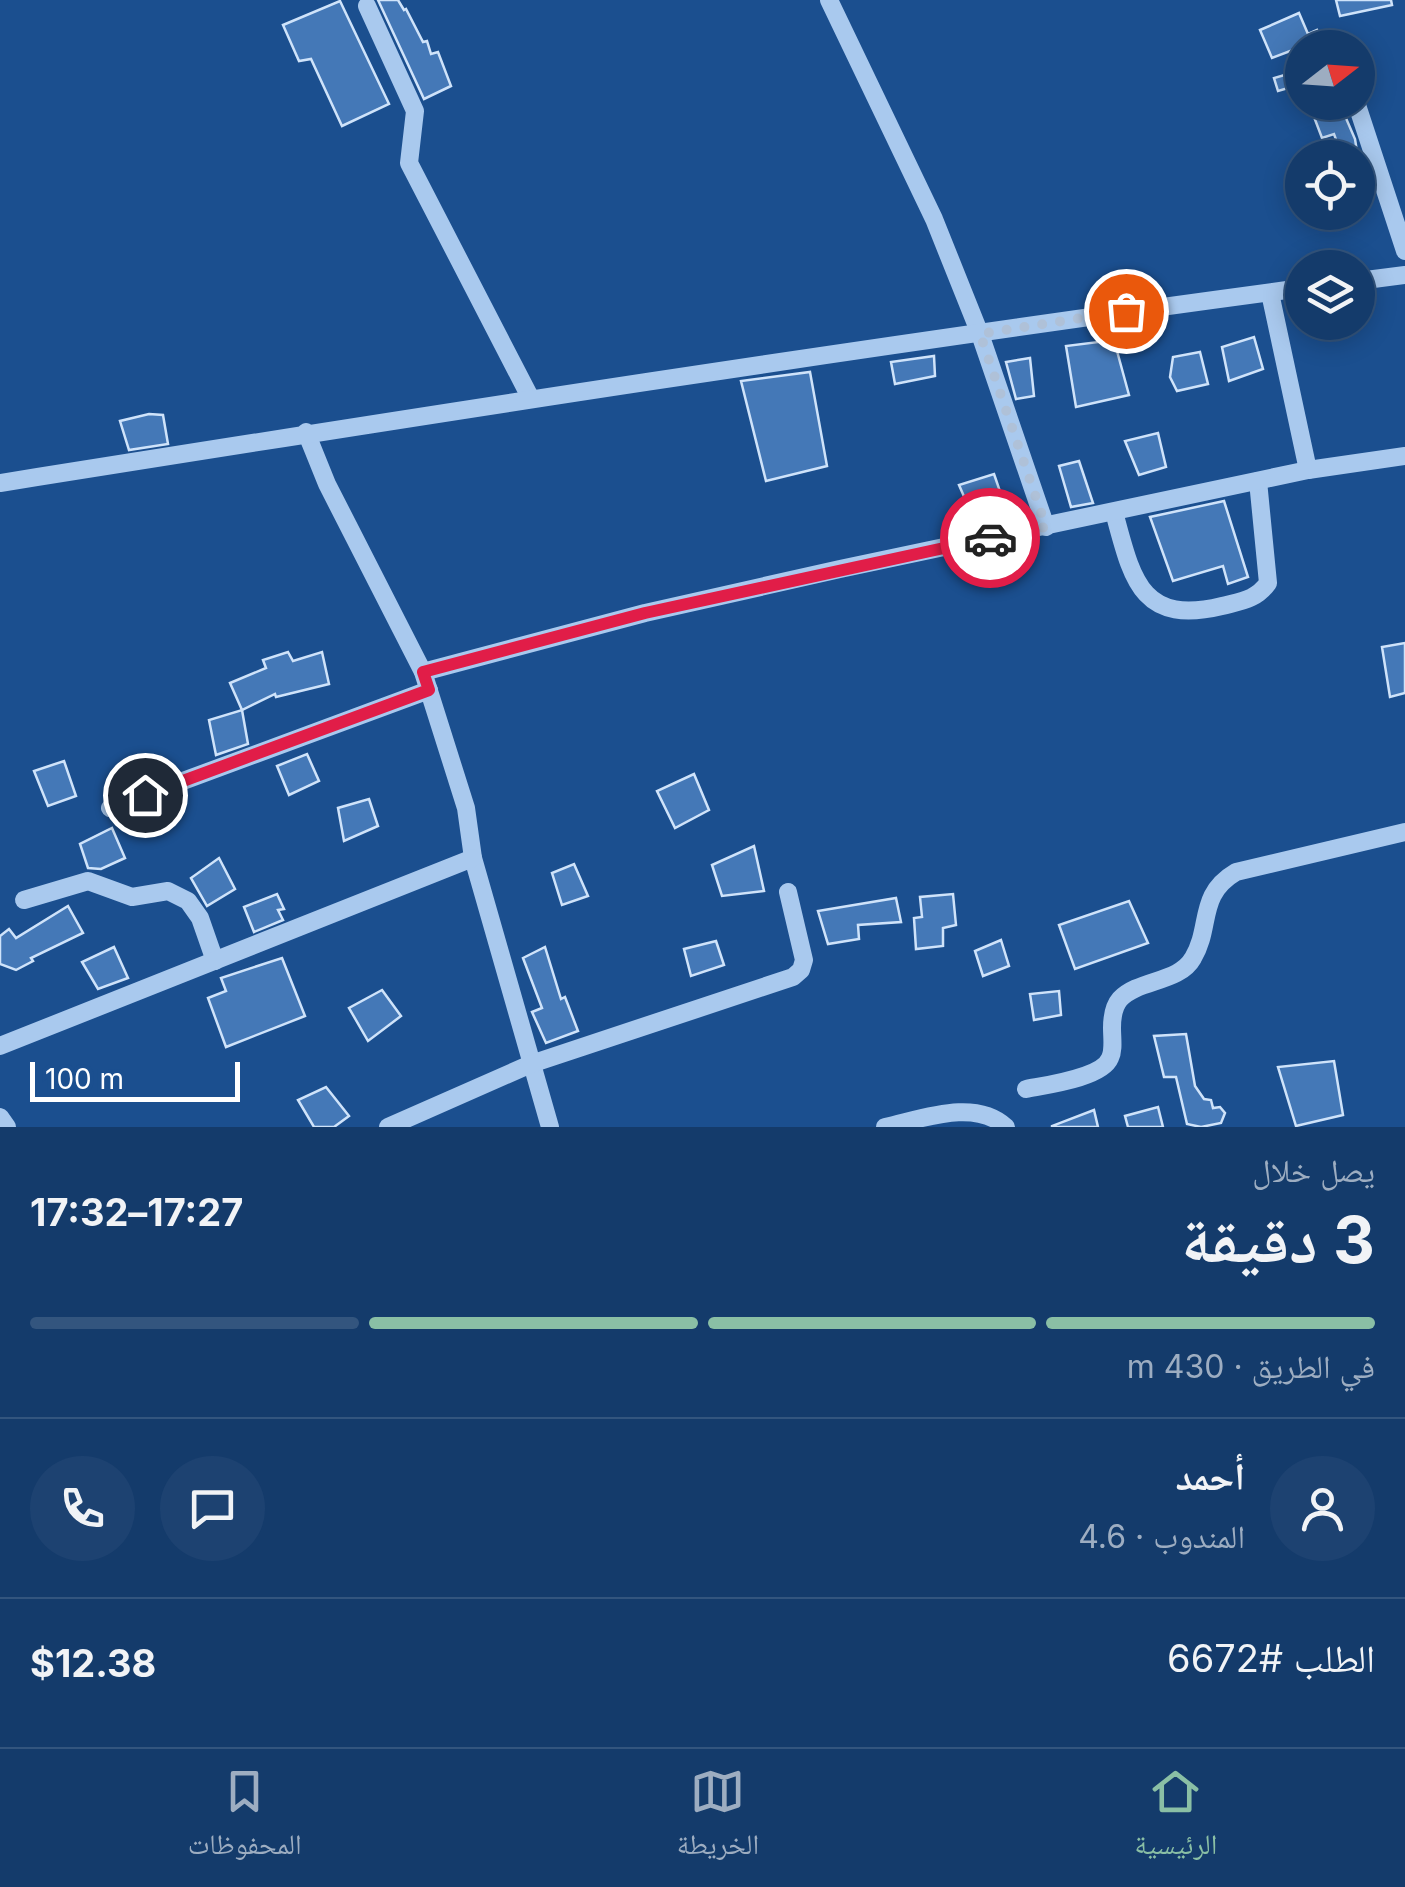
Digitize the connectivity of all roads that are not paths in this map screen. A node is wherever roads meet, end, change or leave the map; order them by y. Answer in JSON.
{"nodes":[{"id":1,"x":828,"y":0,"type":"edge"},
{"id":2,"x":368,"y":6,"type":"dead end"},
{"id":3,"x":1362,"y":120,"type":"edge"},
{"id":4,"x":1405,"y":252,"type":"edge"},
{"id":5,"x":1405,"y":275,"type":"edge"},
{"id":6,"x":1375,"y":279,"type":"edge"},
{"id":7,"x":1285,"y":291,"type":"edge"},
{"id":8,"x":1270,"y":293,"type":"junction"},
{"id":9,"x":980,"y":334,"type":"junction"},
{"id":10,"x":531,"y":399,"type":"junction"},
{"id":11,"x":306,"y":432,"type":"junction"},
{"id":12,"x":1405,"y":456,"type":"edge"},
{"id":13,"x":1308,"y":470,"type":"junction"},
{"id":14,"x":1258,"y":481,"type":"junction"},
{"id":15,"x":0,"y":483,"type":"edge"},
{"id":16,"x":1114,"y":512,"type":"junction"},
{"id":17,"x":1046,"y":527,"type":"junction"},
{"id":18,"x":426,"y":681,"type":"junction"},
{"id":19,"x":110,"y":808,"type":"dead end"},
{"id":20,"x":1405,"y":832,"type":"edge"},
{"id":21,"x":473,"y":858,"type":"junction"},
{"id":22,"x":788,"y":892,"type":"dead end"},
{"id":23,"x":24,"y":900,"type":"dead end"},
{"id":24,"x":215,"y":961,"type":"junction"},
{"id":25,"x":0,"y":1046,"type":"edge"},
{"id":26,"x":530,"y":1064,"type":"junction"},
{"id":27,"x":1026,"y":1090,"type":"dead end"},
{"id":28,"x":0,"y":1117,"type":"edge"},
{"id":29,"x":7,"y":1127,"type":"edge"},
{"id":30,"x":388,"y":1127,"type":"edge"},
{"id":31,"x":550,"y":1127,"type":"edge"},
{"id":32,"x":885,"y":1127,"type":"edge"},
{"id":33,"x":1006,"y":1127,"type":"edge"}],
"edges":[{"from":1,"to":9,"type":"street"},
{"from":2,"to":10,"type":"street"},
{"from":3,"to":4,"type":"street"},
{"from":5,"to":6,"type":"street"},
{"from":7,"to":8,"type":"street"},
{"from":8,"to":9,"type":"street"},
{"from":8,"to":13,"type":"street"},
{"from":9,"to":10,"type":"street"},
{"from":9,"to":17,"type":"street"},
{"from":10,"to":11,"type":"street"},
{"from":11,"to":15,"type":"street"},
{"from":11,"to":18,"type":"street"},
{"from":12,"to":13,"type":"street"},
{"from":13,"to":14,"type":"street"},
{"from":14,"to":16,"type":"street"},
{"from":14,"to":16,"type":"street"},
{"from":16,"to":17,"type":"street"},
{"from":17,"to":18,"type":"street"},
{"from":18,"to":19,"type":"street"},
{"from":18,"to":21,"type":"street"},
{"from":20,"to":27,"type":"street"},
{"from":21,"to":24,"type":"street"},
{"from":21,"to":26,"type":"street"},
{"from":22,"to":26,"type":"street"},
{"from":23,"to":24,"type":"street"},
{"from":24,"to":25,"type":"street"},
{"from":26,"to":30,"type":"street"},
{"from":26,"to":31,"type":"street"},
{"from":28,"to":29,"type":"street"},
{"from":32,"to":33,"type":"street"}]}
